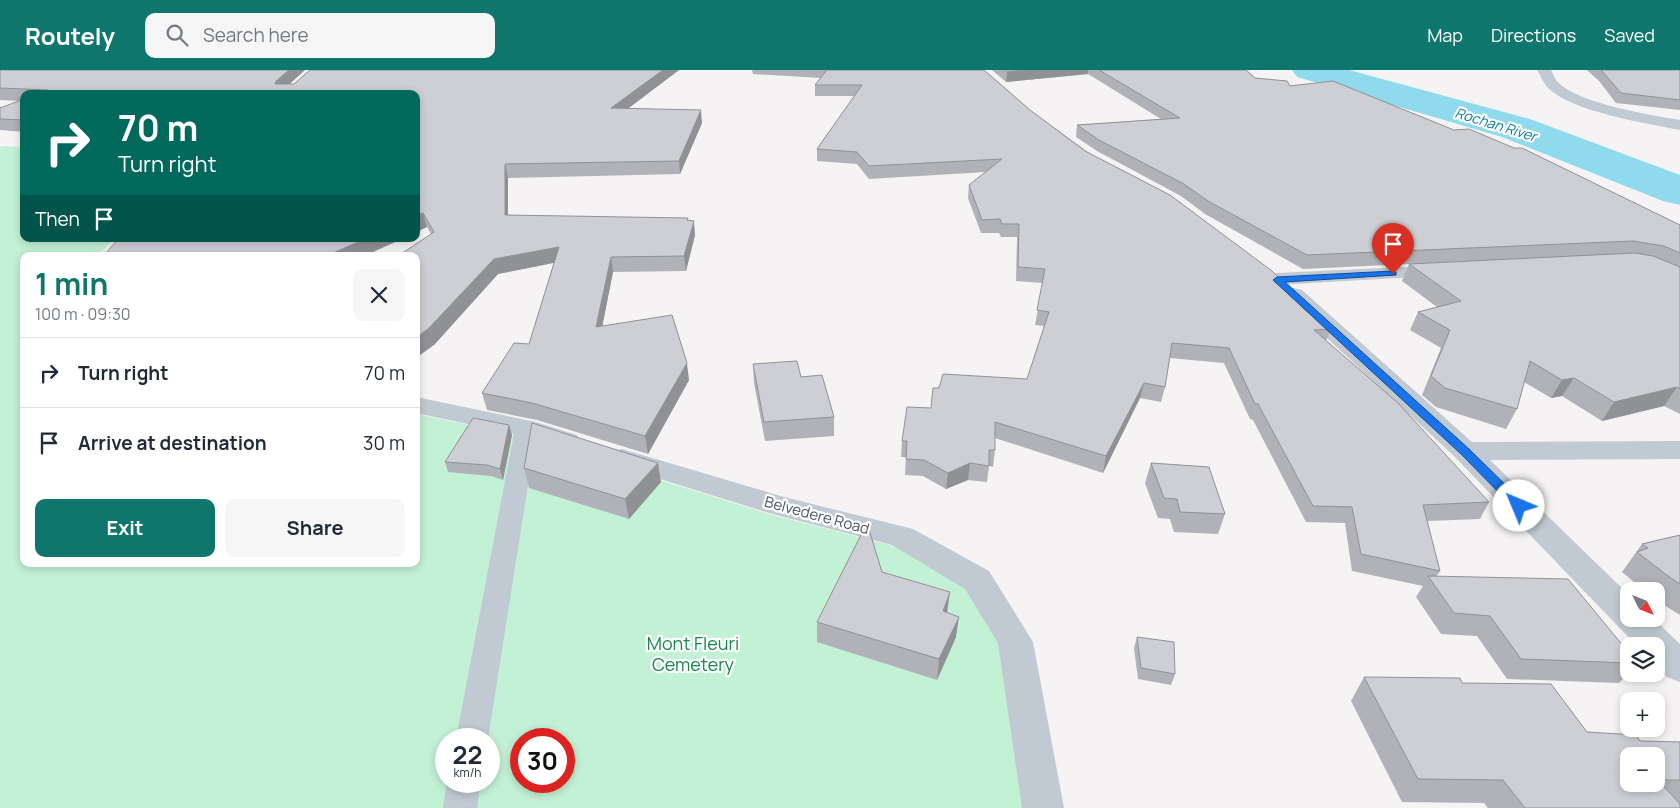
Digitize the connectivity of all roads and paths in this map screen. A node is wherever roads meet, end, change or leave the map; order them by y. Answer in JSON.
{"nodes":[{"id":1,"x":1544,"y":70,"type":"edge"},
{"id":2,"x":1680,"y":125,"type":"edge"},
{"id":3,"x":1466,"y":270,"type":"edge"},
{"id":4,"x":420,"y":406,"type":"edge"},
{"id":5,"x":526,"y":428,"type":"junction"},
{"id":6,"x":1680,"y":450,"type":"edge"},
{"id":7,"x":1465,"y":451,"type":"junction"},
{"id":8,"x":1620,"y":607,"type":"edge"},
{"id":9,"x":1641,"y":628,"type":"edge"},
{"id":10,"x":1680,"y":667,"type":"edge"},
{"id":11,"x":474,"y":728,"type":"edge"},
{"id":12,"x":462,"y":793,"type":"edge"},
{"id":13,"x":460,"y":808,"type":"edge"},
{"id":14,"x":1043,"y":808,"type":"edge"}],
"edges":[{"from":1,"to":2,"type":"street"},
{"from":3,"to":7,"type":"street"},
{"from":4,"to":5,"type":"street","name":"Belvedere Road"},
{"from":5,"to":11,"type":"lane"},
{"from":5,"to":14,"type":"street","name":"Belvedere Road"},
{"from":6,"to":7,"type":"street"},
{"from":7,"to":8,"type":"street"},
{"from":9,"to":10,"type":"street"},
{"from":12,"to":13,"type":"lane"}]}
